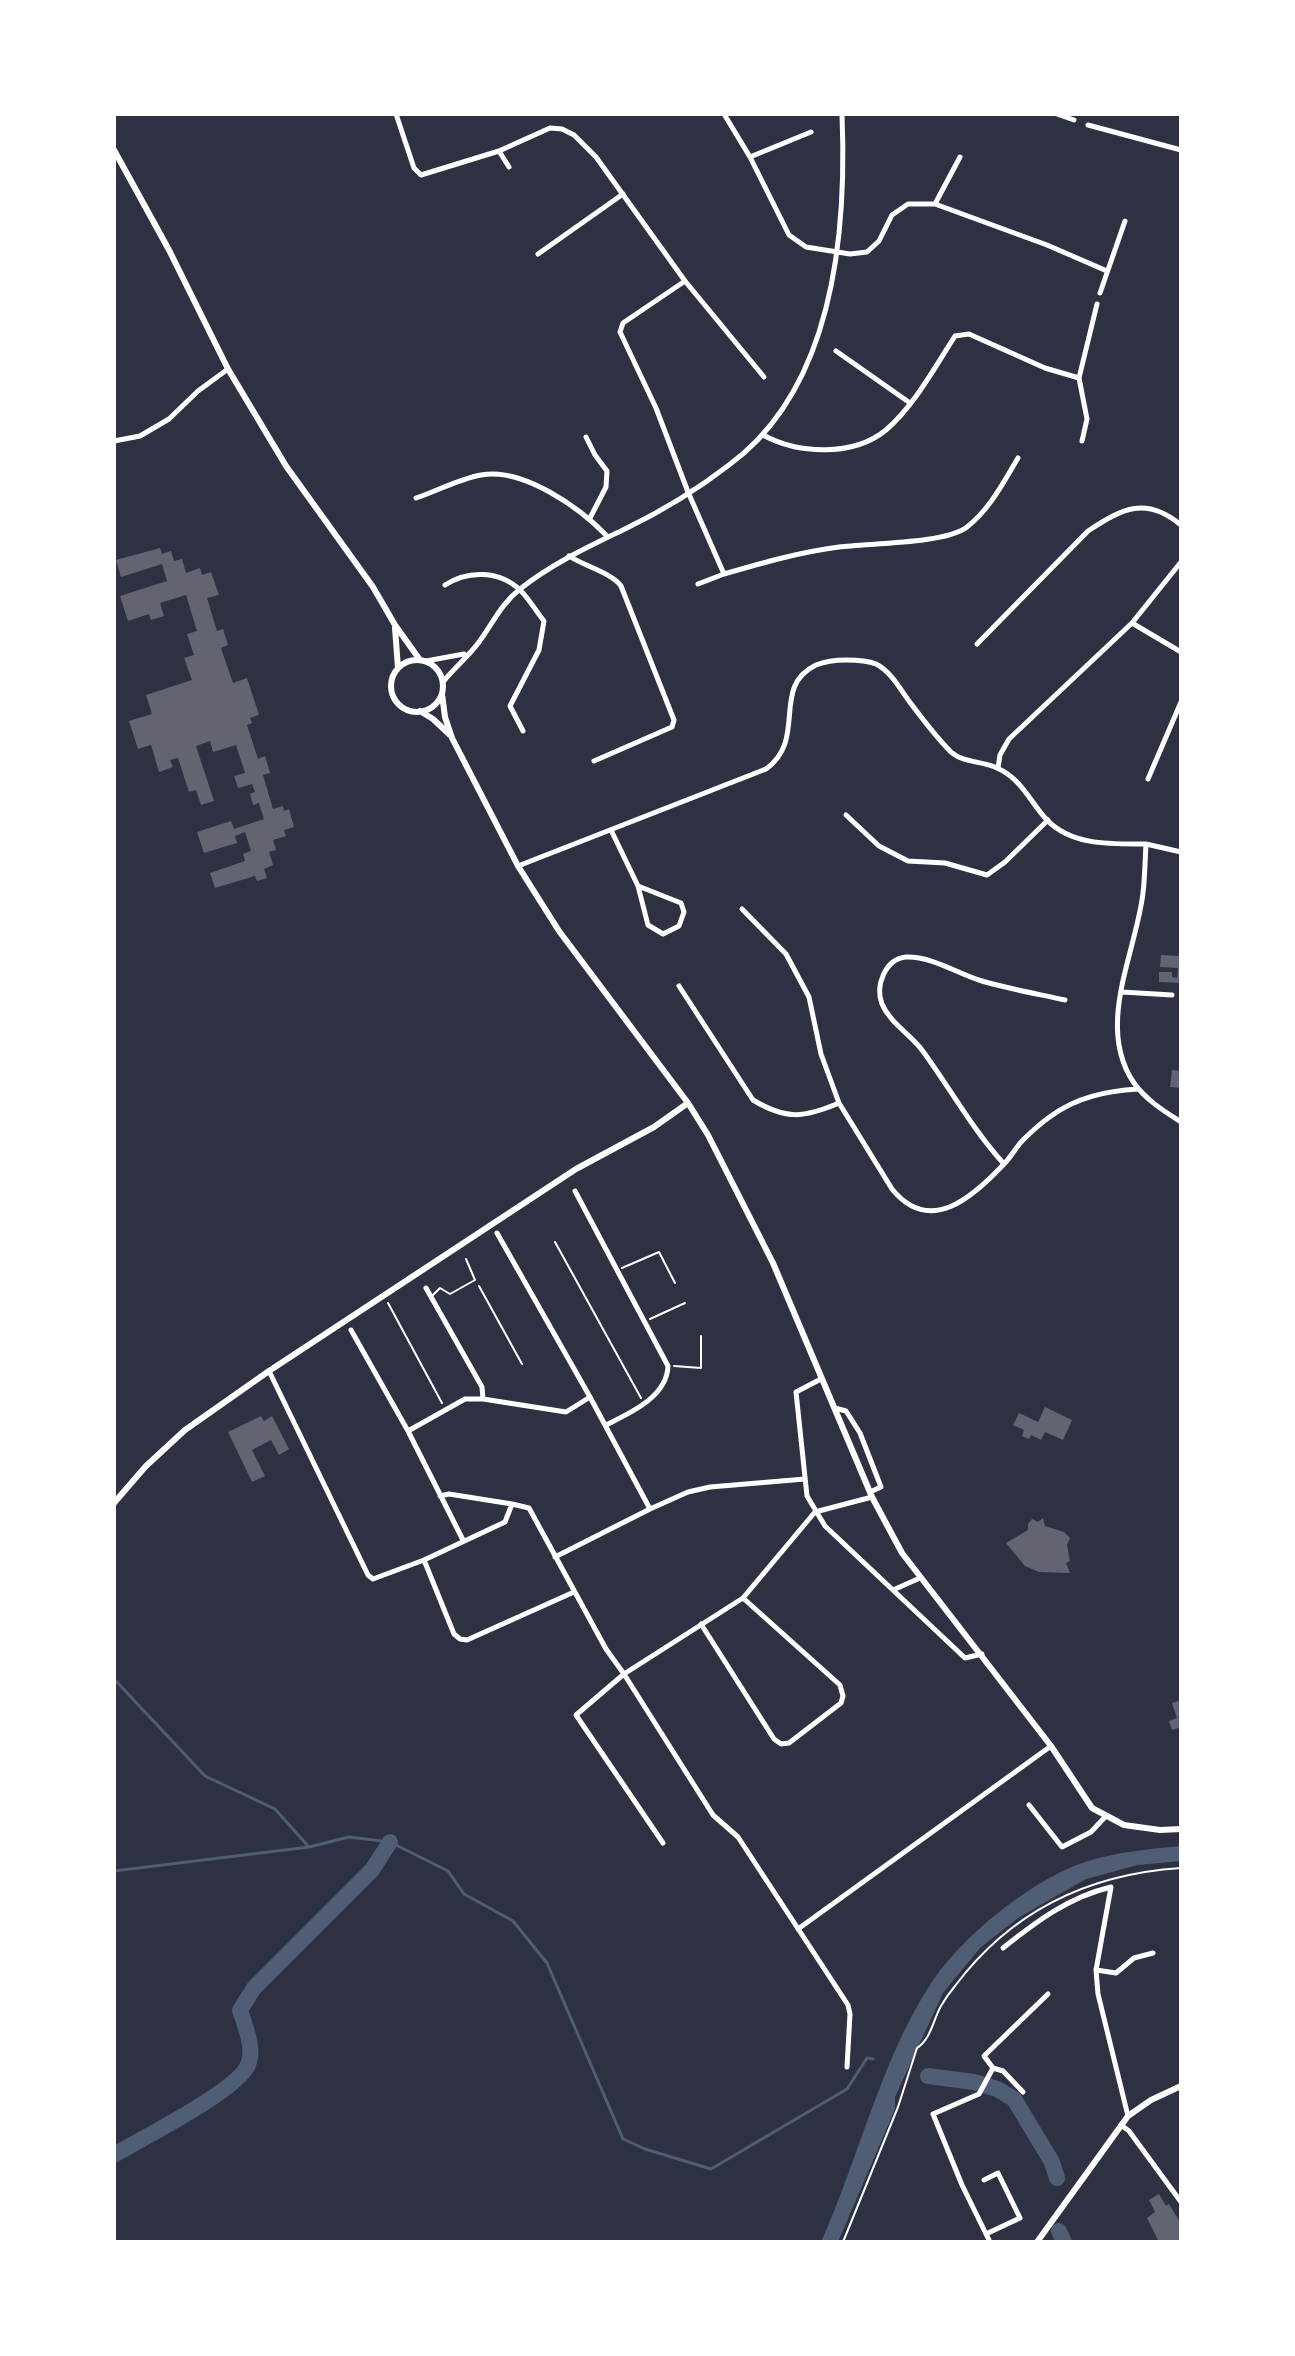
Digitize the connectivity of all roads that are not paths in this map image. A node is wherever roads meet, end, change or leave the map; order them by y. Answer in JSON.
{"nodes":[{"id":1,"x":396,"y":114,"type":"edge"},
{"id":2,"x":724,"y":114,"type":"edge"},
{"id":3,"x":842,"y":114,"type":"edge"},
{"id":4,"x":1057,"y":114,"type":"edge"},
{"id":5,"x":1074,"y":120,"type":"dead end"},
{"id":6,"x":1088,"y":125,"type":"dead end"},
{"id":7,"x":811,"y":132,"type":"dead end"},
{"id":8,"x":114,"y":150,"type":"edge"},
{"id":9,"x":1181,"y":150,"type":"edge"},
{"id":10,"x":499,"y":151,"type":"junction"},
{"id":11,"x":750,"y":157,"type":"junction"},
{"id":12,"x":960,"y":157,"type":"dead end"},
{"id":13,"x":509,"y":167,"type":"dead end"},
{"id":14,"x":623,"y":194,"type":"junction"},
{"id":15,"x":935,"y":204,"type":"junction"},
{"id":16,"x":1125,"y":221,"type":"dead end"},
{"id":17,"x":837,"y":253,"type":"junction"},
{"id":18,"x":538,"y":254,"type":"dead end"},
{"id":19,"x":1107,"y":271,"type":"junction"},
{"id":20,"x":685,"y":281,"type":"junction"},
{"id":21,"x":1100,"y":293,"type":"dead end"},
{"id":22,"x":1097,"y":304,"type":"dead end"},
{"id":23,"x":836,"y":351,"type":"dead end"},
{"id":24,"x":228,"y":369,"type":"junction"},
{"id":25,"x":764,"y":377,"type":"dead end"},
{"id":26,"x":1079,"y":378,"type":"junction"},
{"id":27,"x":910,"y":403,"type":"junction"},
{"id":28,"x":763,"y":435,"type":"junction"},
{"id":29,"x":586,"y":437,"type":"dead end"},
{"id":30,"x":114,"y":441,"type":"edge"},
{"id":31,"x":1082,"y":441,"type":"dead end"},
{"id":32,"x":1018,"y":458,"type":"dead end"},
{"id":33,"x":688,"y":492,"type":"junction"},
{"id":34,"x":416,"y":498,"type":"dead end"},
{"id":35,"x":590,"y":518,"type":"junction"},
{"id":36,"x":1181,"y":525,"type":"edge"},
{"id":37,"x":607,"y":536,"type":"junction"},
{"id":38,"x":568,"y":556,"type":"junction"},
{"id":39,"x":1181,"y":562,"type":"edge"},
{"id":40,"x":724,"y":574,"type":"junction"},
{"id":41,"x":698,"y":584,"type":"dead end"},
{"id":42,"x":445,"y":585,"type":"dead end"},
{"id":43,"x":520,"y":589,"type":"junction"},
{"id":44,"x":1132,"y":623,"type":"junction"},
{"id":45,"x":395,"y":625,"type":"junction"},
{"id":46,"x":977,"y":644,"type":"dead end"},
{"id":47,"x":1181,"y":652,"type":"edge"},
{"id":48,"x":467,"y":654,"type":"junction"},
{"id":49,"x":423,"y":660,"type":"junction"},
{"id":50,"x":398,"y":668,"type":"junction"},
{"id":51,"x":443,"y":682,"type":"junction"},
{"id":52,"x":442,"y":694,"type":"junction"},
{"id":53,"x":1181,"y":702,"type":"edge"},
{"id":54,"x":420,"y":711,"type":"junction"},
{"id":55,"x":523,"y":731,"type":"dead end"},
{"id":56,"x":452,"y":738,"type":"junction"},
{"id":57,"x":594,"y":761,"type":"dead end"},
{"id":58,"x":998,"y":768,"type":"junction"},
{"id":59,"x":1148,"y":779,"type":"dead end"},
{"id":60,"x":846,"y":815,"type":"dead end"},
{"id":61,"x":1048,"y":820,"type":"junction"},
{"id":62,"x":611,"y":830,"type":"junction"},
{"id":63,"x":1146,"y":844,"type":"junction"},
{"id":64,"x":1181,"y":852,"type":"edge"},
{"id":65,"x":518,"y":866,"type":"junction"},
{"id":66,"x":638,"y":886,"type":"junction"},
{"id":67,"x":742,"y":909,"type":"dead end"},
{"id":68,"x":679,"y":986,"type":"dead end"},
{"id":69,"x":1122,"y":992,"type":"junction"},
{"id":70,"x":1172,"y":995,"type":"dead end"},
{"id":71,"x":1065,"y":1000,"type":"dead end"},
{"id":72,"x":1139,"y":1089,"type":"junction"},
{"id":73,"x":688,"y":1103,"type":"junction"},
{"id":74,"x":839,"y":1103,"type":"junction"},
{"id":75,"x":1181,"y":1122,"type":"edge"},
{"id":76,"x":1004,"y":1164,"type":"junction"},
{"id":77,"x":575,"y":1191,"type":"dead end"},
{"id":78,"x":497,"y":1233,"type":"dead end"},
{"id":79,"x":466,"y":1259,"type":"dead end"},
{"id":80,"x":426,"y":1288,"type":"dead end"},
{"id":81,"x":431,"y":1297,"type":"junction"},
{"id":82,"x":351,"y":1330,"type":"dead end"},
{"id":83,"x":269,"y":1371,"type":"junction"},
{"id":84,"x":821,"y":1379,"type":"junction"},
{"id":85,"x":590,"y":1397,"type":"junction"},
{"id":86,"x":483,"y":1399,"type":"junction"},
{"id":87,"x":834,"y":1408,"type":"junction"},
{"id":88,"x":606,"y":1425,"type":"junction"},
{"id":89,"x":408,"y":1431,"type":"junction"},
{"id":90,"x":805,"y":1479,"type":"junction"},
{"id":91,"x":871,"y":1494,"type":"junction"},
{"id":92,"x":440,"y":1496,"type":"junction"},
{"id":93,"x":114,"y":1503,"type":"edge"},
{"id":94,"x":512,"y":1504,"type":"junction"},
{"id":95,"x":650,"y":1509,"type":"junction"},
{"id":96,"x":815,"y":1512,"type":"junction"},
{"id":97,"x":463,"y":1540,"type":"junction"},
{"id":98,"x":555,"y":1557,"type":"junction"},
{"id":99,"x":424,"y":1560,"type":"junction"},
{"id":100,"x":920,"y":1578,"type":"junction"},
{"id":101,"x":893,"y":1590,"type":"junction"},
{"id":102,"x":574,"y":1592,"type":"junction"},
{"id":103,"x":743,"y":1598,"type":"junction"},
{"id":104,"x":701,"y":1624,"type":"junction"},
{"id":105,"x":982,"y":1654,"type":"junction"},
{"id":106,"x":624,"y":1674,"type":"junction"},
{"id":107,"x":1051,"y":1746,"type":"junction"},
{"id":108,"x":1029,"y":1805,"type":"dead end"},
{"id":109,"x":1106,"y":1816,"type":"junction"},
{"id":110,"x":1181,"y":1829,"type":"edge"},
{"id":111,"x":663,"y":1843,"type":"dead end"},
{"id":112,"x":798,"y":1929,"type":"junction"},
{"id":113,"x":1003,"y":1948,"type":"dead end"},
{"id":114,"x":1153,"y":1953,"type":"dead end"},
{"id":115,"x":1096,"y":1970,"type":"junction"},
{"id":116,"x":1048,"y":1994,"type":"dead end"},
{"id":117,"x":847,"y":2067,"type":"dead end"},
{"id":118,"x":993,"y":2068,"type":"junction"},
{"id":119,"x":1181,"y":2086,"type":"edge"},
{"id":120,"x":1023,"y":2092,"type":"dead end"},
{"id":121,"x":1128,"y":2116,"type":"junction"},
{"id":122,"x":1121,"y":2125,"type":"junction"},
{"id":123,"x":984,"y":2180,"type":"dead end"},
{"id":124,"x":1181,"y":2202,"type":"edge"},
{"id":125,"x":986,"y":2234,"type":"junction"},
{"id":126,"x":990,"y":2242,"type":"edge"},
{"id":127,"x":1037,"y":2242,"type":"edge"}],
"edges":[{"from":1,"to":10,"type":"street"},
{"from":2,"to":11,"type":"street"},
{"from":3,"to":17,"type":"street"},
{"from":4,"to":5,"type":"street"},
{"from":6,"to":9,"type":"street"},
{"from":7,"to":11,"type":"street"},
{"from":8,"to":24,"type":"street"},
{"from":10,"to":13,"type":"street"},
{"from":10,"to":14,"type":"street"},
{"from":11,"to":17,"type":"street"},
{"from":12,"to":15,"type":"street"},
{"from":14,"to":18,"type":"street"},
{"from":14,"to":20,"type":"street"},
{"from":15,"to":17,"type":"street"},
{"from":15,"to":19,"type":"street"},
{"from":16,"to":19,"type":"street"},
{"from":17,"to":28,"type":"street"},
{"from":19,"to":21,"type":"street"},
{"from":20,"to":25,"type":"street"},
{"from":20,"to":33,"type":"street"},
{"from":22,"to":26,"type":"street"},
{"from":23,"to":27,"type":"street"},
{"from":24,"to":30,"type":"street"},
{"from":24,"to":45,"type":"street"},
{"from":26,"to":27,"type":"street"},
{"from":26,"to":31,"type":"street"},
{"from":27,"to":28,"type":"street"},
{"from":28,"to":33,"type":"street"},
{"from":29,"to":35,"type":"street"},
{"from":32,"to":40,"type":"street"},
{"from":33,"to":37,"type":"street"},
{"from":33,"to":40,"type":"street"},
{"from":34,"to":35,"type":"street"},
{"from":35,"to":37,"type":"street"},
{"from":36,"to":46,"type":"street"},
{"from":37,"to":38,"type":"street"},
{"from":38,"to":43,"type":"street"},
{"from":38,"to":57,"type":"street"},
{"from":39,"to":44,"type":"street"},
{"from":40,"to":41,"type":"street"},
{"from":42,"to":43,"type":"street"},
{"from":43,"to":48,"type":"street"},
{"from":43,"to":55,"type":"street"},
{"from":44,"to":47,"type":"street"},
{"from":44,"to":58,"type":"street"},
{"from":45,"to":49,"type":"street"},
{"from":45,"to":50,"type":"street"},
{"from":48,"to":49,"type":"street"},
{"from":48,"to":51,"type":"street"},
{"from":49,"to":50,"type":"street"},
{"from":49,"to":51,"type":"street"},
{"from":50,"to":54,"type":"street"},
{"from":51,"to":52,"type":"street"},
{"from":52,"to":54,"type":"street"},
{"from":52,"to":56,"type":"street"},
{"from":53,"to":59,"type":"street"},
{"from":54,"to":56,"type":"street"},
{"from":56,"to":65,"type":"street"},
{"from":58,"to":61,"type":"street"},
{"from":58,"to":62,"type":"street"},
{"from":60,"to":61,"type":"street"},
{"from":61,"to":63,"type":"street"},
{"from":62,"to":65,"type":"street"},
{"from":62,"to":66,"type":"street"},
{"from":63,"to":64,"type":"street"},
{"from":63,"to":69,"type":"street"},
{"from":65,"to":73,"type":"street"},
{"from":66,"to":66,"type":"street"},
{"from":67,"to":74,"type":"street"},
{"from":68,"to":74,"type":"street"},
{"from":69,"to":70,"type":"street"},
{"from":69,"to":72,"type":"street"},
{"from":71,"to":76,"type":"street"},
{"from":72,"to":75,"type":"street"},
{"from":72,"to":76,"type":"street"},
{"from":73,"to":83,"type":"street"},
{"from":73,"to":84,"type":"street"},
{"from":74,"to":76,"type":"street"},
{"from":77,"to":88,"type":"street"},
{"from":78,"to":85,"type":"street"},
{"from":79,"to":81,"type":"lane"},
{"from":80,"to":81,"type":"street"},
{"from":81,"to":86,"type":"street"},
{"from":82,"to":89,"type":"street"},
{"from":83,"to":93,"type":"street"},
{"from":83,"to":99,"type":"street"},
{"from":84,"to":87,"type":"street"},
{"from":84,"to":90,"type":"street"},
{"from":85,"to":86,"type":"street"},
{"from":85,"to":88,"type":"street"},
{"from":86,"to":89,"type":"street"},
{"from":87,"to":91,"type":"street"},
{"from":87,"to":91,"type":"street"},
{"from":88,"to":95,"type":"street"},
{"from":89,"to":92,"type":"street"},
{"from":90,"to":95,"type":"street"},
{"from":90,"to":96,"type":"street"},
{"from":91,"to":96,"type":"street"},
{"from":91,"to":100,"type":"street"},
{"from":92,"to":94,"type":"street"},
{"from":92,"to":97,"type":"street"},
{"from":94,"to":97,"type":"street"},
{"from":94,"to":98,"type":"street"},
{"from":95,"to":98,"type":"street"},
{"from":96,"to":101,"type":"street"},
{"from":96,"to":103,"type":"street"},
{"from":97,"to":99,"type":"street"},
{"from":98,"to":102,"type":"street"},
{"from":99,"to":102,"type":"street"},
{"from":100,"to":101,"type":"street"},
{"from":100,"to":105,"type":"street"},
{"from":101,"to":105,"type":"street"},
{"from":102,"to":106,"type":"street"},
{"from":103,"to":104,"type":"street"},
{"from":103,"to":104,"type":"street"},
{"from":104,"to":106,"type":"street"},
{"from":105,"to":107,"type":"street"},
{"from":106,"to":111,"type":"street"},
{"from":106,"to":112,"type":"street"},
{"from":107,"to":109,"type":"street"},
{"from":107,"to":112,"type":"street"},
{"from":108,"to":109,"type":"street"},
{"from":109,"to":110,"type":"street"},
{"from":112,"to":117,"type":"street"},
{"from":113,"to":115,"type":"street"},
{"from":114,"to":115,"type":"street"},
{"from":115,"to":121,"type":"street"},
{"from":116,"to":118,"type":"street"},
{"from":118,"to":120,"type":"street"},
{"from":118,"to":125,"type":"street"},
{"from":119,"to":121,"type":"street"},
{"from":121,"to":122,"type":"street"},
{"from":122,"to":124,"type":"street"},
{"from":122,"to":127,"type":"street"},
{"from":123,"to":125,"type":"street"},
{"from":125,"to":126,"type":"street"}]}
